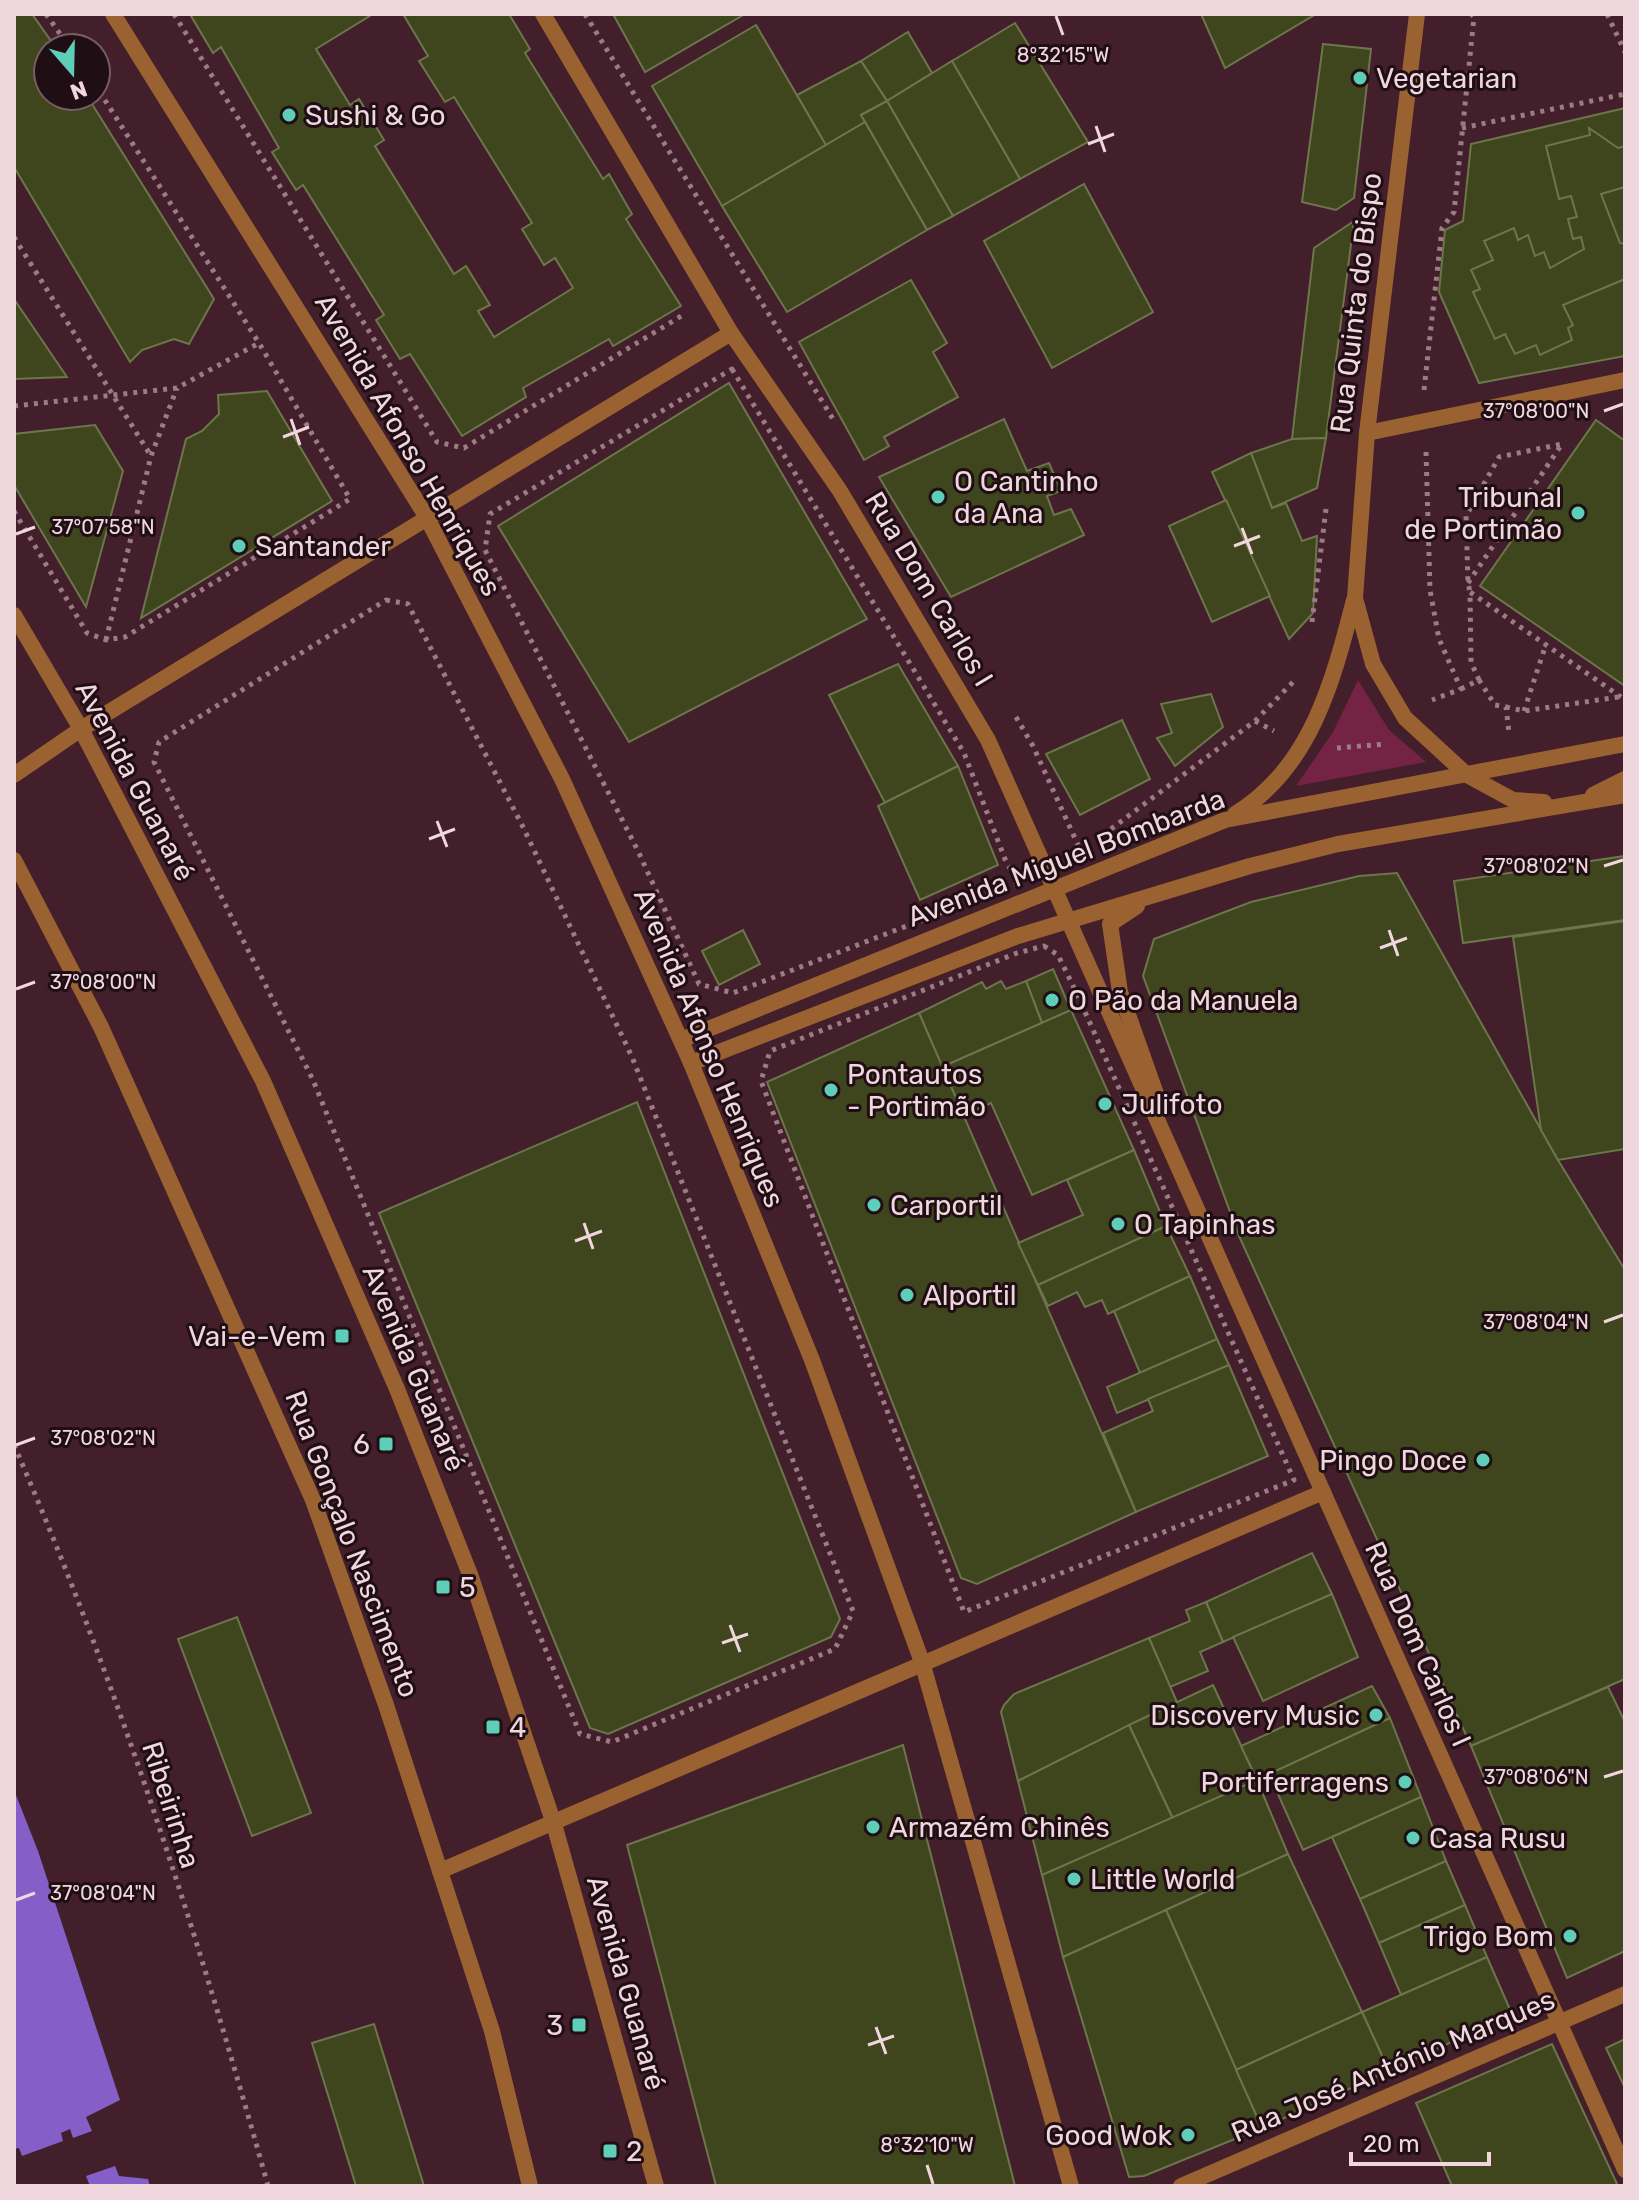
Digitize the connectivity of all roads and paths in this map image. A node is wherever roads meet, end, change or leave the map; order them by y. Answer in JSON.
{"nodes":[{"id":1,"x":46,"y":14,"type":"edge"},
{"id":2,"x":113,"y":14,"type":"edge"},
{"id":3,"x":174,"y":14,"type":"edge"},
{"id":4,"x":543,"y":14,"type":"edge"},
{"id":5,"x":585,"y":14,"type":"edge"},
{"id":6,"x":1417,"y":14,"type":"edge"},
{"id":7,"x":1471,"y":14,"type":"edge"},
{"id":8,"x":1607,"y":14,"type":"edge"},
{"id":9,"x":59,"y":32,"type":"edge"},
{"id":10,"x":1625,"y":52,"type":"edge"},
{"id":11,"x":1625,"y":94,"type":"edge"},
{"id":12,"x":112,"y":111,"type":"edge"},
{"id":13,"x":1462,"y":128,"type":"junction"},
{"id":14,"x":14,"y":237,"type":"edge"},
{"id":15,"x":685,"y":314,"type":"dead end"},
{"id":16,"x":731,"y":333,"type":"junction"},
{"id":17,"x":259,"y":343,"type":"junction"},
{"id":18,"x":732,"y":369,"type":"joint"},
{"id":19,"x":1625,"y":380,"type":"edge"},
{"id":20,"x":177,"y":388,"type":"junction"},
{"id":21,"x":1423,"y":394,"type":"dead end"},
{"id":22,"x":115,"y":396,"type":"junction"},
{"id":23,"x":14,"y":406,"type":"edge"},
{"id":24,"x":837,"y":424,"type":"dead end"},
{"id":25,"x":1367,"y":433,"type":"junction"},
{"id":26,"x":1426,"y":447,"type":"dead end"},
{"id":27,"x":151,"y":456,"type":"junction"},
{"id":28,"x":1327,"y":502,"type":"dead end"},
{"id":29,"x":14,"y":511,"type":"edge"},
{"id":30,"x":426,"y":516,"type":"junction"},
{"id":31,"x":1468,"y":583,"type":"junction"},
{"id":32,"x":1470,"y":592,"type":"junction"},
{"id":33,"x":1355,"y":598,"type":"junction"},
{"id":34,"x":14,"y":615,"type":"edge"},
{"id":35,"x":1311,"y":627,"type":"dead end"},
{"id":36,"x":106,"y":640,"type":"junction"},
{"id":37,"x":1546,"y":644,"type":"junction"},
{"id":38,"x":1307,"y":668,"type":"dead end"},
{"id":39,"x":1479,"y":680,"type":"junction"},
{"id":40,"x":1461,"y":689,"type":"junction"},
{"id":41,"x":1623,"y":696,"type":"edge"},
{"id":42,"x":1009,"y":705,"type":"dead end"},
{"id":43,"x":1506,"y":707,"type":"junction"},
{"id":44,"x":1524,"y":711,"type":"junction"},
{"id":45,"x":1255,"y":721,"type":"junction"},
{"id":46,"x":81,"y":729,"type":"junction"},
{"id":47,"x":1417,"y":729,"type":"junction"},
{"id":48,"x":1510,"y":743,"type":"dead end"},
{"id":49,"x":1302,"y":744,"type":"junction"},
{"id":50,"x":1625,"y":744,"type":"edge"},
{"id":51,"x":14,"y":775,"type":"edge"},
{"id":52,"x":1467,"y":775,"type":"junction"},
{"id":53,"x":1625,"y":779,"type":"edge"},
{"id":54,"x":1625,"y":795,"type":"edge"},
{"id":55,"x":1573,"y":804,"type":"junction"},
{"id":56,"x":1225,"y":820,"type":"junction"},
{"id":57,"x":1101,"y":836,"type":"dead end"},
{"id":58,"x":1091,"y":844,"type":"dead end"},
{"id":59,"x":14,"y":860,"type":"edge"},
{"id":60,"x":1054,"y":889,"type":"junction"},
{"id":61,"x":1148,"y":898,"type":"junction"},
{"id":62,"x":1069,"y":920,"type":"junction"},
{"id":63,"x":681,"y":1040,"type":"junction"},
{"id":64,"x":770,"y":1051,"type":"joint"},
{"id":65,"x":691,"y":1063,"type":"junction"},
{"id":66,"x":1204,"y":1226,"type":"junction"},
{"id":67,"x":14,"y":1445,"type":"edge"},
{"id":68,"x":1323,"y":1492,"type":"junction"},
{"id":69,"x":922,"y":1662,"type":"junction"},
{"id":70,"x":580,"y":1734,"type":"joint"},
{"id":71,"x":554,"y":1824,"type":"junction"},
{"id":72,"x":440,"y":1871,"type":"junction"},
{"id":73,"x":1625,"y":1994,"type":"edge"},
{"id":74,"x":1558,"y":2025,"type":"junction"},
{"id":75,"x":1625,"y":2170,"type":"edge"},
{"id":76,"x":268,"y":2186,"type":"edge"},
{"id":77,"x":530,"y":2186,"type":"edge"},
{"id":78,"x":656,"y":2186,"type":"edge"},
{"id":79,"x":1071,"y":2186,"type":"edge"},
{"id":80,"x":1181,"y":2186,"type":"edge"}],
"edges":[{"from":1,"to":9,"type":"path"},
{"from":2,"to":30,"type":"street","name":"Avenida Afonso Henriques"},
{"from":3,"to":15,"type":"path"},
{"from":4,"to":16,"type":"street","name":"Rua Dom Carlos I"},
{"from":5,"to":24,"type":"path"},
{"from":6,"to":25,"type":"street","name":"Rua Quinta do Bispo"},
{"from":7,"to":13,"type":"path"},
{"from":8,"to":10,"type":"path"},
{"from":11,"to":13,"type":"path"},
{"from":12,"to":17,"type":"path"},
{"from":13,"to":21,"type":"path"},
{"from":14,"to":22,"type":"path"},
{"from":16,"to":30,"type":"street"},
{"from":16,"to":60,"type":"street","name":"Rua Dom Carlos I"},
{"from":17,"to":20,"type":"path"},
{"from":17,"to":36,"type":"path"},
{"from":18,"to":18,"type":"path"},
{"from":19,"to":25,"type":"street"},
{"from":20,"to":22,"type":"path"},
{"from":20,"to":27,"type":"path"},
{"from":22,"to":23,"type":"path"},
{"from":22,"to":27,"type":"path"},
{"from":25,"to":33,"type":"street","name":"Rua Quinta do Bispo"},
{"from":26,"to":40,"type":"path"},
{"from":27,"to":36,"type":"path"},
{"from":28,"to":35,"type":"path"},
{"from":29,"to":36,"type":"path"},
{"from":30,"to":46,"type":"street"},
{"from":30,"to":63,"type":"street","name":"Avenida Afonso Henriques"},
{"from":31,"to":31,"type":"path"},
{"from":31,"to":32,"type":"path"},
{"from":32,"to":37,"type":"path"},
{"from":32,"to":39,"type":"path"},
{"from":33,"to":47,"type":"street","name":"Rua Quinta do Bispo"},
{"from":33,"to":49,"type":"street","name":"Rua Quinta do Bispo"},
{"from":34,"to":46,"type":"street","name":"Avenida Guanaré"},
{"from":37,"to":41,"type":"path"},
{"from":37,"to":44,"type":"path"},
{"from":38,"to":45,"type":"path"},
{"from":39,"to":40,"type":"path"},
{"from":39,"to":43,"type":"path"},
{"from":40,"to":47,"type":"path"},
{"from":41,"to":44,"type":"path"},
{"from":42,"to":58,"type":"path"},
{"from":43,"to":44,"type":"path"},
{"from":43,"to":48,"type":"path"},
{"from":45,"to":49,"type":"path"},
{"from":45,"to":57,"type":"path"},
{"from":46,"to":51,"type":"street"},
{"from":46,"to":71,"type":"street","name":"Avenida Guanaré"},
{"from":47,"to":49,"type":"path"},
{"from":47,"to":52,"type":"street","name":"Rua Quinta do Bispo"},
{"from":49,"to":56,"type":"street","name":"Rua Quinta do Bispo"},
{"from":50,"to":52,"type":"street","name":"Avenida Miguel Bombarda"},
{"from":52,"to":55,"type":"street","name":"Rua Quinta do Bispo"},
{"from":52,"to":56,"type":"street","name":"Avenida Miguel Bombarda"},
{"from":53,"to":55,"type":"street"},
{"from":54,"to":55,"type":"street","name":"Avenida Miguel Bombarda"},
{"from":55,"to":61,"type":"street","name":"Avenida Miguel Bombarda"},
{"from":56,"to":60,"type":"street","name":"Avenida Miguel Bombarda"},
{"from":59,"to":72,"type":"street","name":"Rua Gonçalo Nascimento"},
{"from":60,"to":62,"type":"street","name":"Rua Dom Carlos I"},
{"from":60,"to":63,"type":"street","name":"Avenida Miguel Bombarda"},
{"from":61,"to":62,"type":"street","name":"Avenida Miguel Bombarda"},
{"from":61,"to":66,"type":"street","name":"Rua Dom Carlos I"},
{"from":62,"to":65,"type":"street","name":"Avenida Miguel Bombarda"},
{"from":62,"to":66,"type":"street","name":"Rua Dom Carlos I"},
{"from":63,"to":65,"type":"street","name":"Avenida Afonso Henriques"},
{"from":64,"to":64,"type":"path"},
{"from":65,"to":69,"type":"street","name":"Avenida Afonso Henriques"},
{"from":66,"to":68,"type":"street","name":"Rua Dom Carlos I"},
{"from":67,"to":76,"type":"path","name":"Ribeirinha"},
{"from":68,"to":69,"type":"street"},
{"from":68,"to":74,"type":"street","name":"Rua Dom Carlos I"},
{"from":69,"to":71,"type":"street"},
{"from":69,"to":79,"type":"street","name":"Avenida Afonso Henriques"},
{"from":70,"to":70,"type":"path"},
{"from":71,"to":72,"type":"street"},
{"from":71,"to":78,"type":"street","name":"Avenida Guanaré"},
{"from":72,"to":77,"type":"street","name":"Rua Gonçalo Nascimento"},
{"from":73,"to":74,"type":"street","name":"Rua José António Marques"},
{"from":74,"to":75,"type":"street","name":"Rua Dom Carlos I"},
{"from":74,"to":80,"type":"street","name":"Rua José António Marques"}]}
